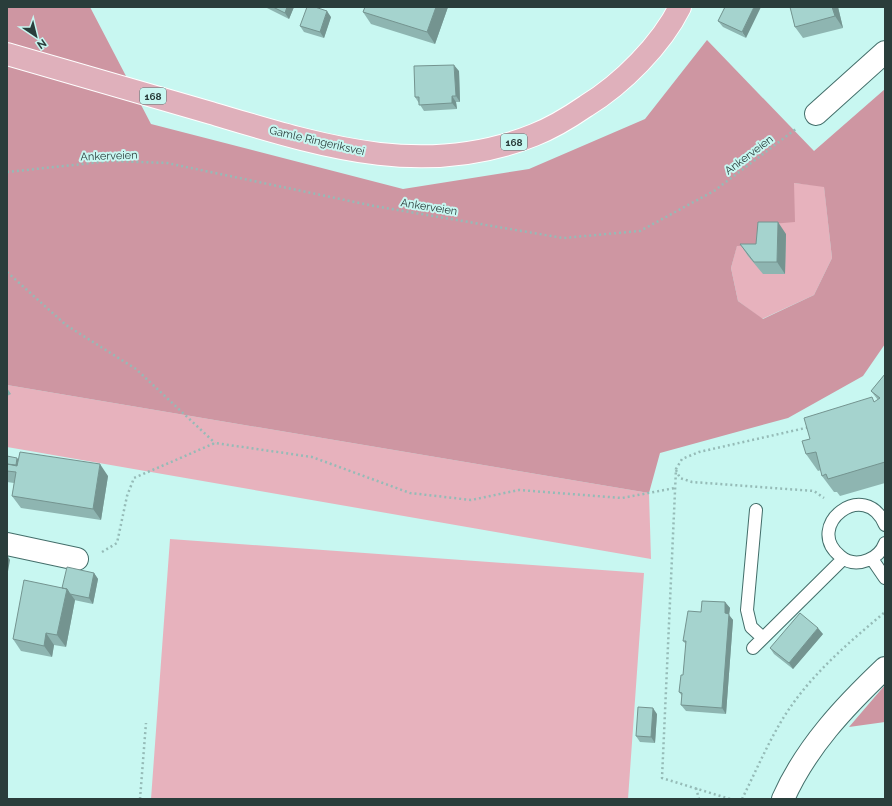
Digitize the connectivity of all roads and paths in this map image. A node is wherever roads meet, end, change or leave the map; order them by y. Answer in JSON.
{"nodes":[{"id":1,"x":680,"y":7,"type":"edge"},
{"id":2,"x":885,"y":52,"type":"edge"},
{"id":3,"x":7,"y":54,"type":"edge"},
{"id":4,"x":816,"y":114,"type":"joint"},
{"id":5,"x":7,"y":172,"type":"edge"},
{"id":6,"x":7,"y":272,"type":"edge"},
{"id":7,"x":814,"y":425,"type":"edge"},
{"id":8,"x":215,"y":444,"type":"junction"},
{"id":9,"x":675,"y":488,"type":"junction"},
{"id":10,"x":756,"y":510,"type":"dead end"},
{"id":11,"x":885,"y":524,"type":"edge"},
{"id":12,"x":885,"y":543,"type":"edge"},
{"id":13,"x":7,"y":544,"type":"edge"},
{"id":14,"x":77,"y":559,"type":"joint"},
{"id":15,"x":843,"y":559,"type":"junction"},
{"id":16,"x":872,"y":559,"type":"junction"},
{"id":17,"x":885,"y":578,"type":"edge"},
{"id":18,"x":885,"y":612,"type":"edge"},
{"id":19,"x":763,"y":638,"type":"junction"},
{"id":20,"x":753,"y":648,"type":"dead end"},
{"id":21,"x":885,"y":668,"type":"edge"},
{"id":22,"x":146,"y":723,"type":"dead end"},
{"id":23,"x":696,"y":788,"type":"junction"},
{"id":24,"x":140,"y":799,"type":"edge"},
{"id":25,"x":699,"y":799,"type":"edge"},
{"id":26,"x":730,"y":799,"type":"edge"},
{"id":27,"x":742,"y":799,"type":"edge"},
{"id":28,"x":783,"y":799,"type":"edge"}],
"edges":[{"from":1,"to":3,"type":"main road","name":"Gamle Ringeriksvei","number":"168"},
{"from":2,"to":4,"type":"street"},
{"from":4,"to":5,"type":"path","name":"Ankerveien"},
{"from":6,"to":8,"type":"path"},
{"from":7,"to":9,"type":"path"},
{"from":8,"to":9,"type":"path"},
{"from":8,"to":14,"type":"path"},
{"from":9,"to":23,"type":"path"},
{"from":10,"to":19,"type":"lane"},
{"from":11,"to":15,"type":"lane"},
{"from":12,"to":16,"type":"lane"},
{"from":13,"to":14,"type":"street"},
{"from":15,"to":16,"type":"lane"},
{"from":15,"to":19,"type":"lane"},
{"from":16,"to":17,"type":"lane"},
{"from":18,"to":27,"type":"path"},
{"from":19,"to":20,"type":"lane"},
{"from":21,"to":28,"type":"street"},
{"from":22,"to":24,"type":"path"},
{"from":23,"to":25,"type":"path"},
{"from":23,"to":26,"type":"path"}]}
